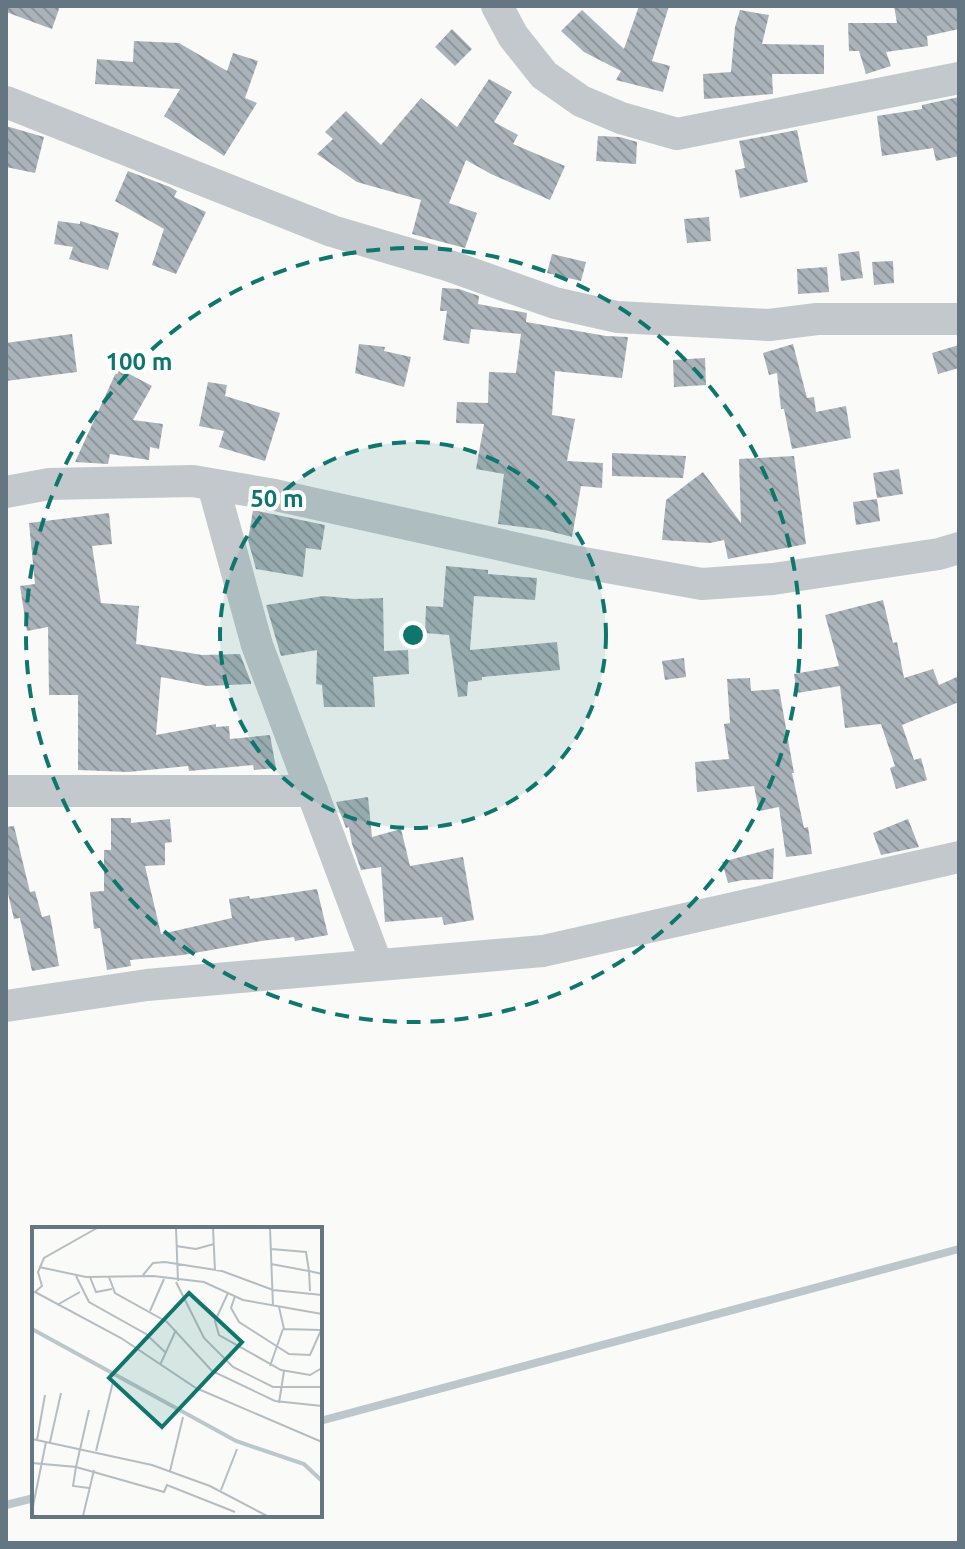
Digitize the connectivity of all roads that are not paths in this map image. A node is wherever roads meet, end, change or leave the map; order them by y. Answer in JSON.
{"nodes":[{"id":1,"x":497,"y":6,"type":"edge"},
{"id":2,"x":959,"y":78,"type":"edge"},
{"id":3,"x":6,"y":102,"type":"edge"},
{"id":4,"x":959,"y":319,"type":"edge"},
{"id":5,"x":213,"y":485,"type":"junction"},
{"id":6,"x":6,"y":492,"type":"edge"},
{"id":7,"x":959,"y":548,"type":"edge"},
{"id":8,"x":6,"y":791,"type":"edge"},
{"id":9,"x":312,"y":791,"type":"junction"},
{"id":10,"x":959,"y":857,"type":"edge"},
{"id":11,"x":377,"y":965,"type":"junction"},
{"id":12,"x":6,"y":1006,"type":"edge"}],
"edges":[{"from":1,"to":2,"type":"street"},
{"from":3,"to":4,"type":"street"},
{"from":5,"to":6,"type":"street"},
{"from":5,"to":7,"type":"street"},
{"from":5,"to":9,"type":"street"},
{"from":8,"to":9,"type":"street"},
{"from":9,"to":11,"type":"street"},
{"from":10,"to":11,"type":"street"},
{"from":11,"to":12,"type":"street"}]}
